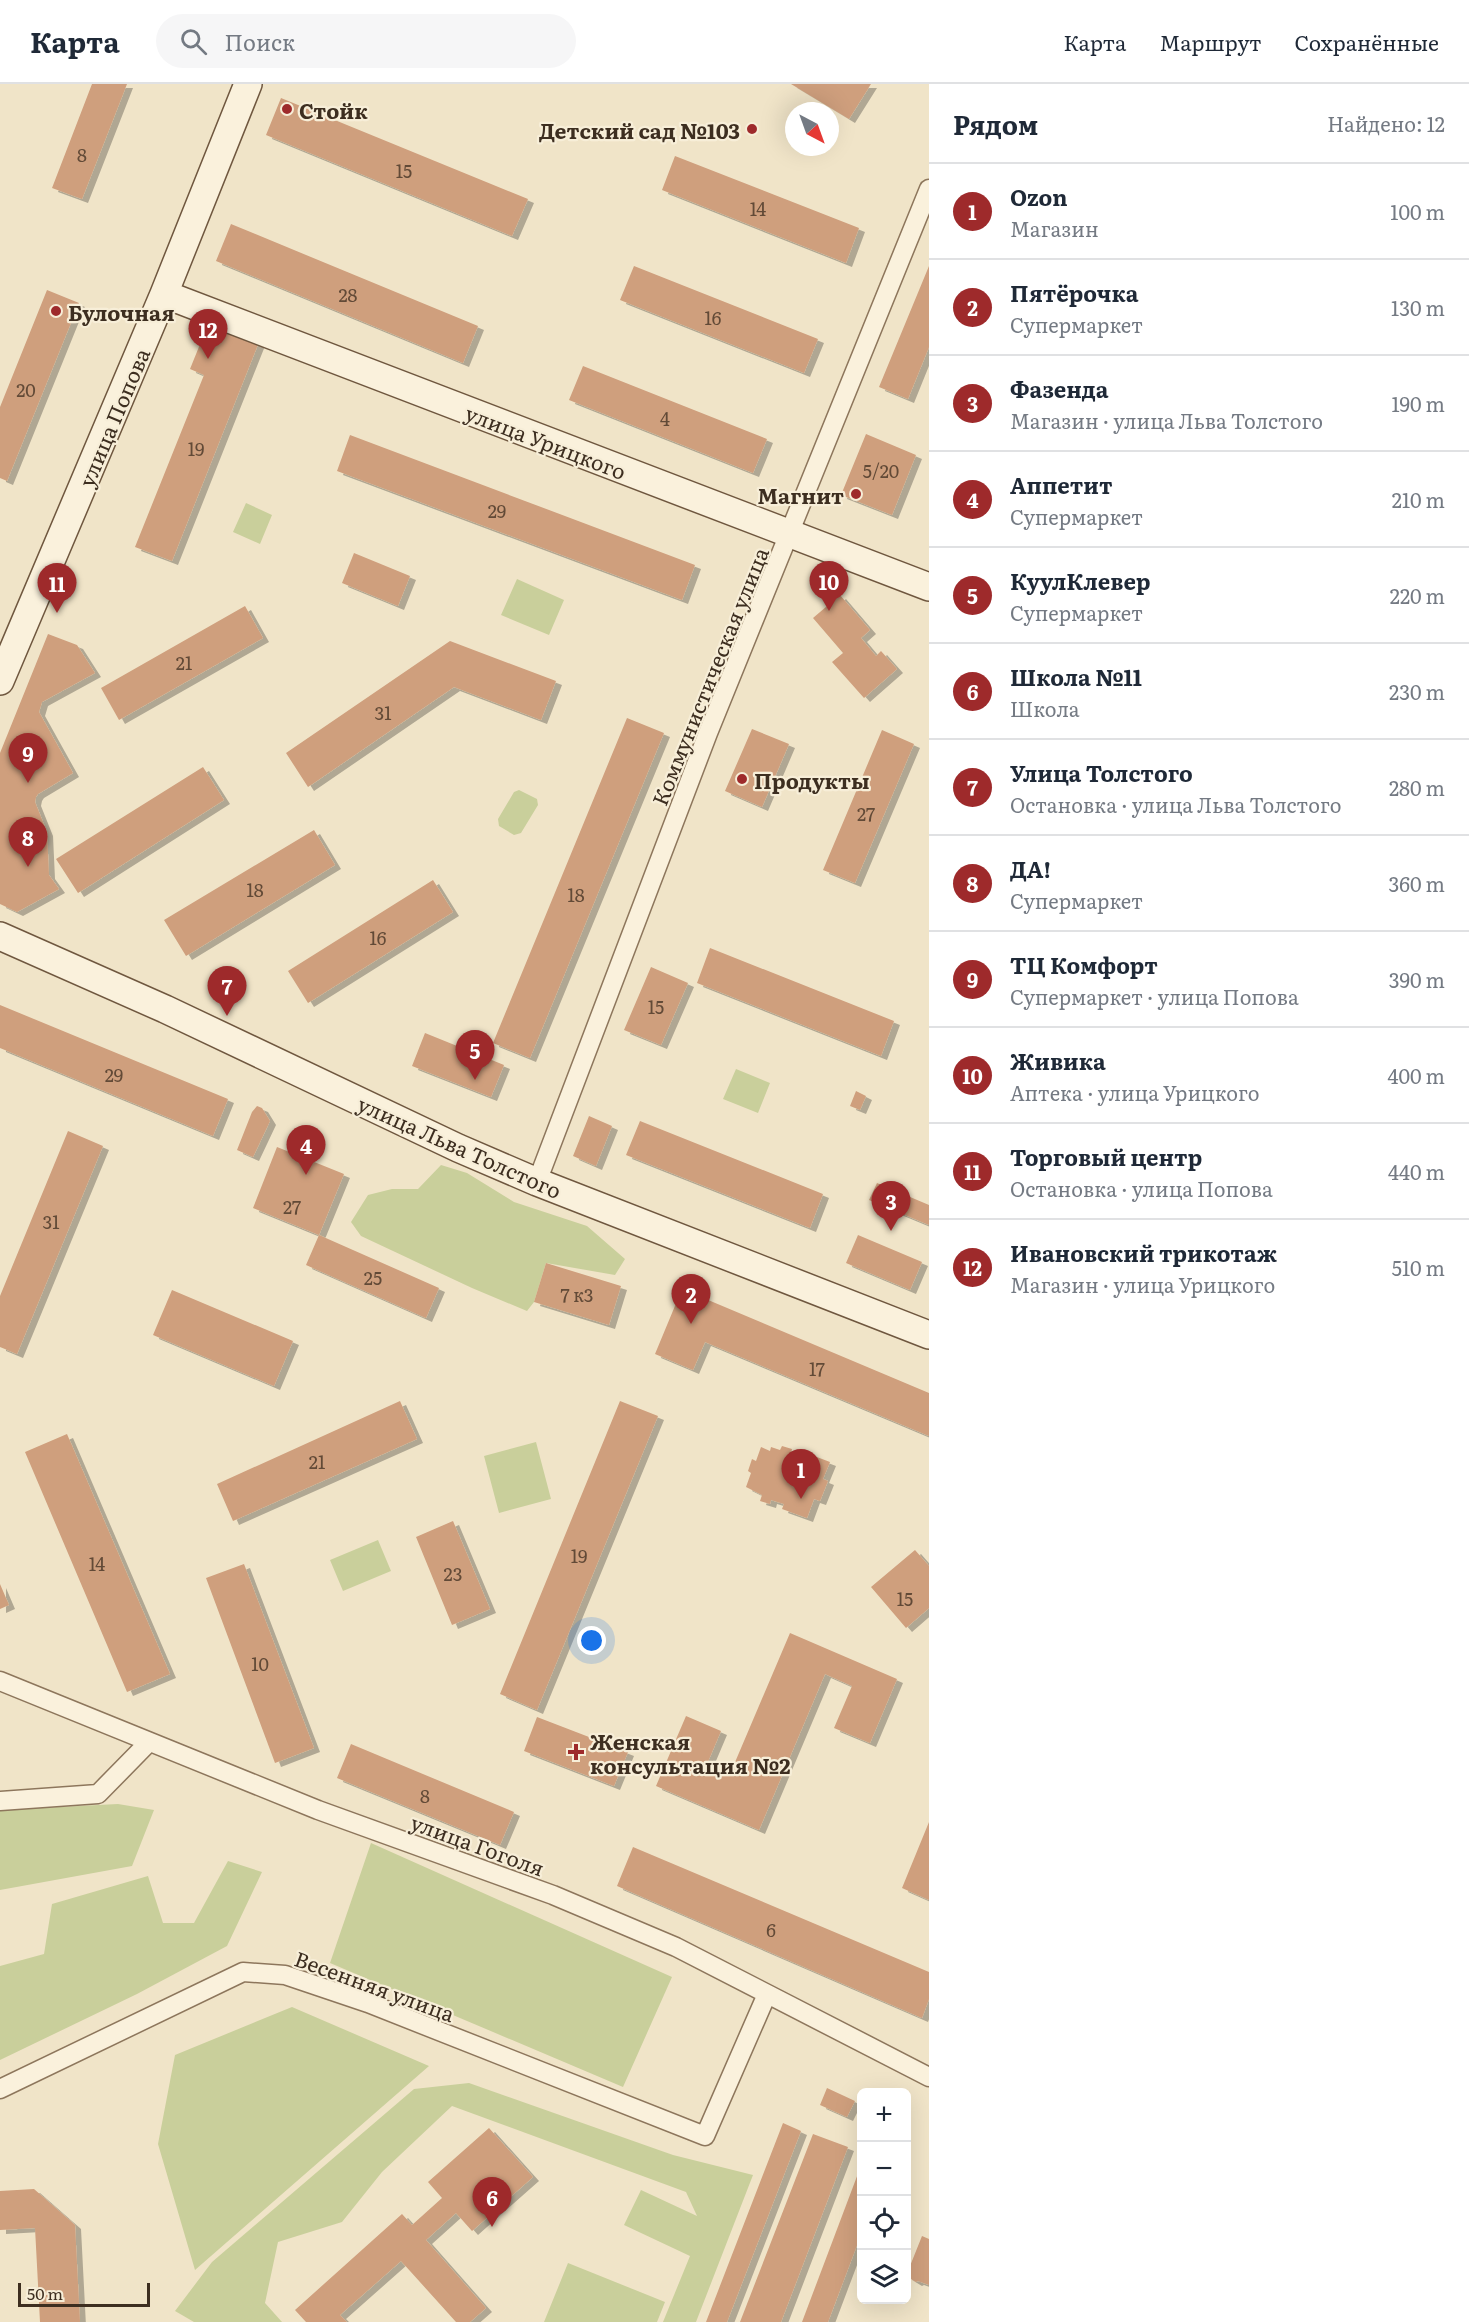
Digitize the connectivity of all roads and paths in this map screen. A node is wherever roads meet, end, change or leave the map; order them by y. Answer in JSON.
{"nodes":[{"id":1,"x":248,"y":84,"type":"edge"},
{"id":2,"x":929,"y":189,"type":"edge"},
{"id":3,"x":164,"y":294,"type":"junction"},
{"id":4,"x":789,"y":535,"type":"junction"},
{"id":5,"x":929,"y":587,"type":"edge"},
{"id":6,"x":0,"y":681,"type":"edge"},
{"id":7,"x":0,"y":936,"type":"edge"},
{"id":8,"x":537,"y":1182,"type":"junction"},
{"id":9,"x":929,"y":1335,"type":"edge"},
{"id":10,"x":0,"y":1681,"type":"edge"},
{"id":11,"x":149,"y":1742,"type":"junction"},
{"id":12,"x":0,"y":1801,"type":"edge"},
{"id":13,"x":767,"y":1994,"type":"junction"},
{"id":14,"x":929,"y":2077,"type":"edge"},
{"id":15,"x":0,"y":2089,"type":"edge"}],
"edges":[{"from":1,"to":3,"type":"street","name":"улица Попова"},
{"from":2,"to":4,"type":"street","name":"Коммунистическая улица"},
{"from":3,"to":4,"type":"street","name":"улица Урицкого"},
{"from":3,"to":6,"type":"street","name":"улица Попова"},
{"from":4,"to":5,"type":"street","name":"улица Урицкого"},
{"from":4,"to":8,"type":"street","name":"Коммунистическая улица"},
{"from":7,"to":8,"type":"street","name":"улица Льва Толстого"},
{"from":8,"to":9,"type":"street","name":"улица Льва Толстого"},
{"from":10,"to":11,"type":"street","name":"улица Гоголя"},
{"from":11,"to":12,"type":"street"},
{"from":11,"to":13,"type":"street","name":"улица Гоголя"},
{"from":13,"to":14,"type":"street","name":"улица Гоголя"},
{"from":13,"to":15,"type":"street","name":"Весенняя улица"}]}
